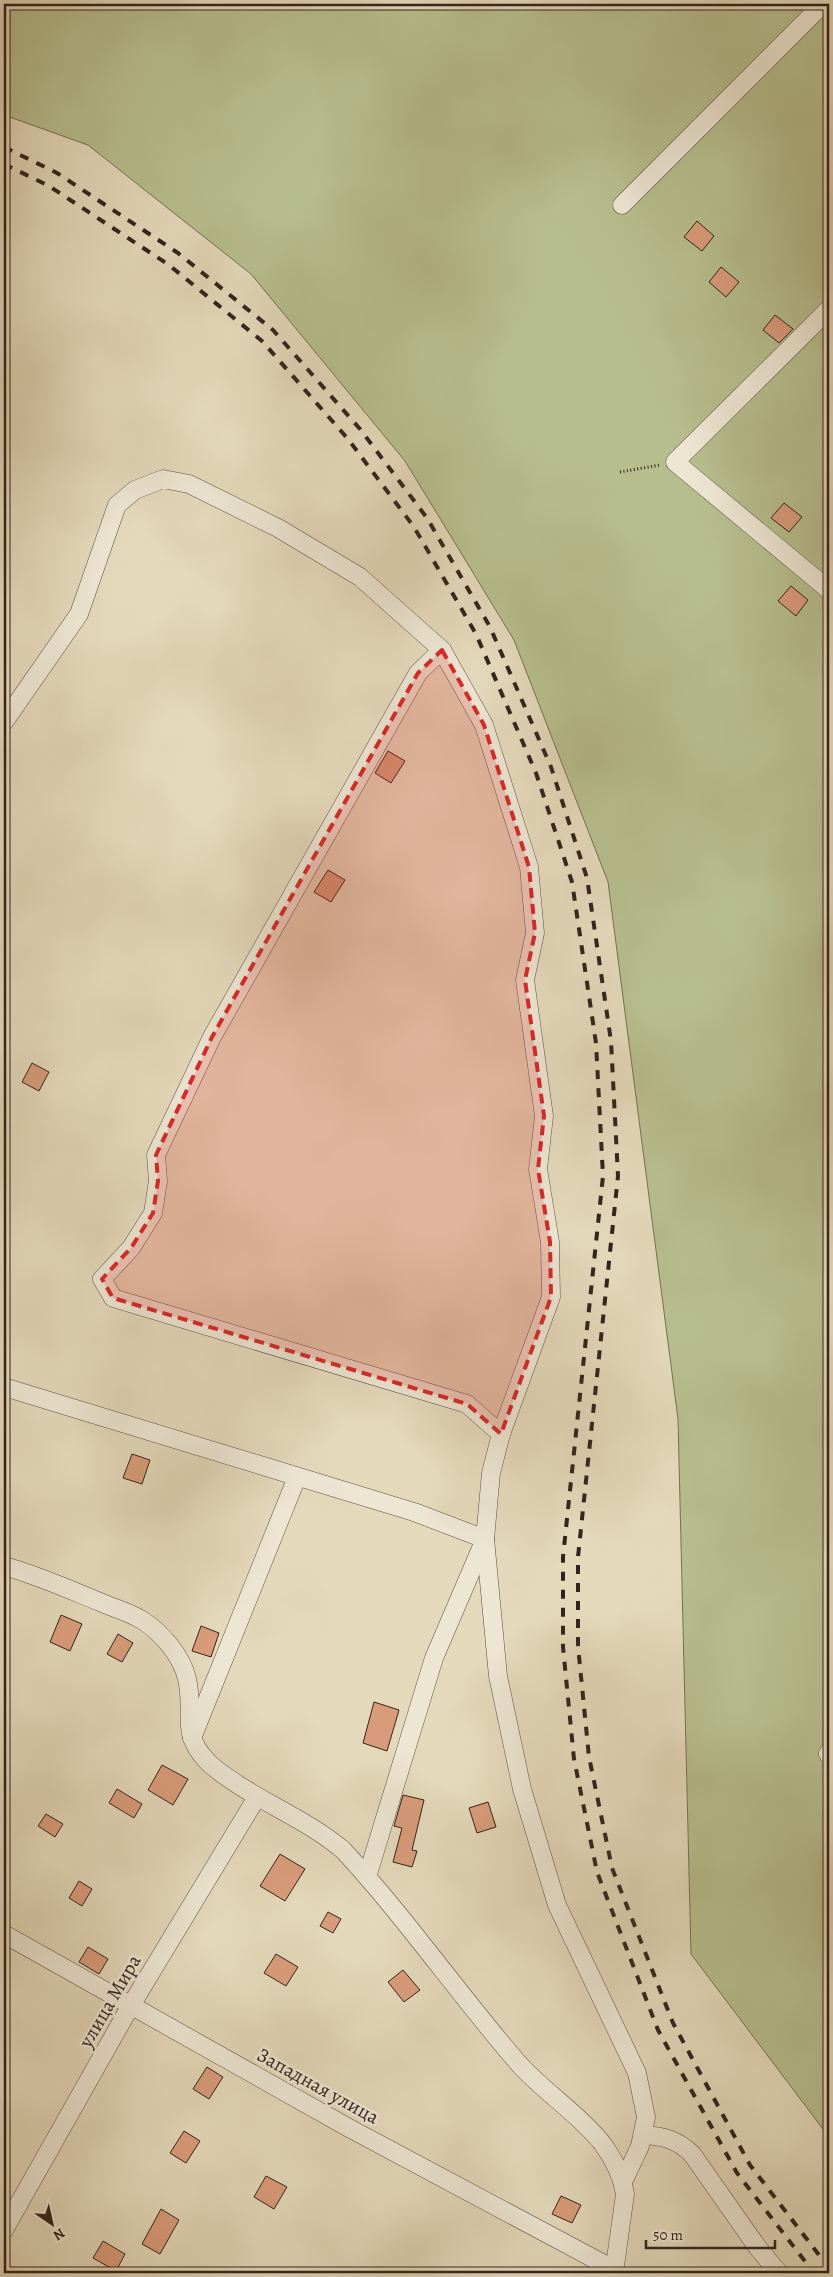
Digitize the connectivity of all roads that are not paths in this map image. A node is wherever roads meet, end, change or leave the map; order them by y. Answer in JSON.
{"nodes":[{"id":1,"x":823,"y":4,"type":"edge"},
{"id":2,"x":622,"y":205,"type":"dead end"},
{"id":3,"x":829,"y":309,"type":"edge"},
{"id":4,"x":829,"y":590,"type":"edge"},
{"id":5,"x":442,"y":650,"type":"junction"},
{"id":6,"x":4,"y":722,"type":"edge"},
{"id":7,"x":4,"y":1387,"type":"edge"},
{"id":8,"x":501,"y":1434,"type":"junction"},
{"id":9,"x":297,"y":1476,"type":"junction"},
{"id":10,"x":485,"y":1539,"type":"junction"},
{"id":11,"x":4,"y":1566,"type":"edge"},
{"id":12,"x":192,"y":1739,"type":"junction"},
{"id":13,"x":257,"y":1797,"type":"junction"},
{"id":14,"x":367,"y":1877,"type":"junction"},
{"id":15,"x":4,"y":1934,"type":"edge"},
{"id":16,"x":130,"y":2007,"type":"junction"},
{"id":17,"x":644,"y":2135,"type":"junction"},
{"id":18,"x":623,"y":2182,"type":"junction"},
{"id":19,"x":4,"y":2230,"type":"edge"},
{"id":20,"x":615,"y":2272,"type":"edge"},
{"id":21,"x":779,"y":2273,"type":"edge"}],
"edges":[{"from":1,"to":2,"type":"street"},
{"from":3,"to":4,"type":"street"},
{"from":5,"to":6,"type":"street"},
{"from":5,"to":8,"type":"street"},
{"from":5,"to":8,"type":"street"},
{"from":7,"to":9,"type":"street"},
{"from":8,"to":10,"type":"street"},
{"from":9,"to":10,"type":"street"},
{"from":9,"to":12,"type":"street"},
{"from":10,"to":14,"type":"street"},
{"from":10,"to":17,"type":"street"},
{"from":11,"to":12,"type":"street"},
{"from":12,"to":13,"type":"street"},
{"from":13,"to":14,"type":"street"},
{"from":13,"to":16,"type":"street","name":"улица Мира"},
{"from":14,"to":18,"type":"street"},
{"from":15,"to":16,"type":"street","name":"Западная улица"},
{"from":16,"to":19,"type":"street","name":"улица Мира"},
{"from":16,"to":20,"type":"street","name":"Западная улица"},
{"from":17,"to":18,"type":"street"},
{"from":17,"to":21,"type":"street"},
{"from":18,"to":20,"type":"street"}]}
